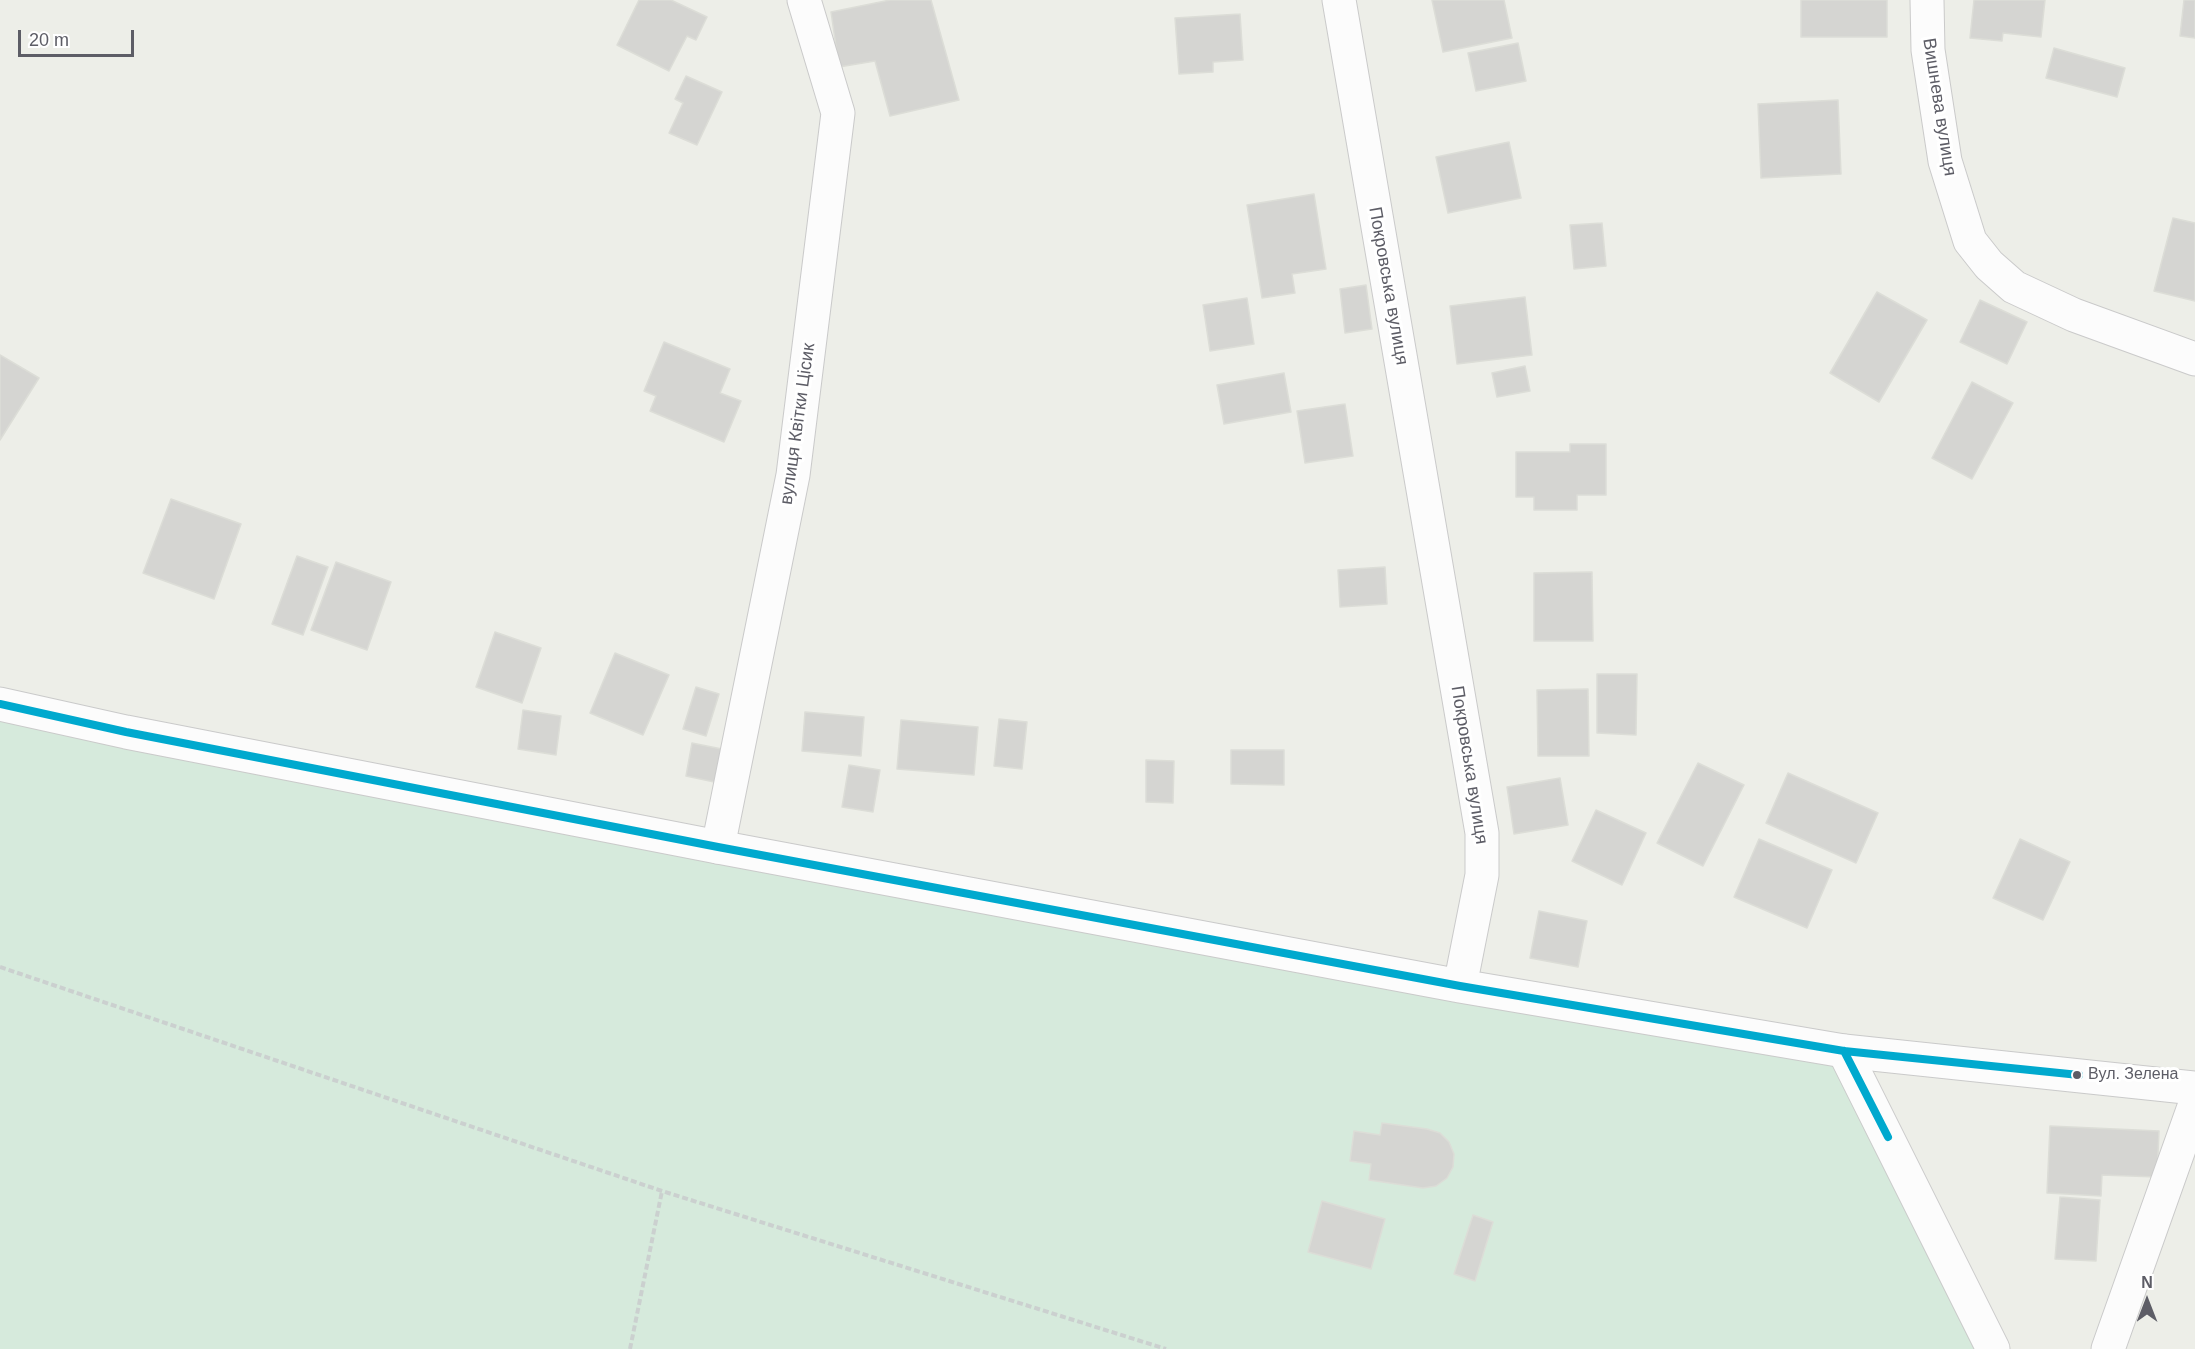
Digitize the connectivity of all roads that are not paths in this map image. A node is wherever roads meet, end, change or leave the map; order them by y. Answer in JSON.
{"nodes":[{"id":1,"x":804,"y":0,"type":"edge"},
{"id":2,"x":1339,"y":0,"type":"edge"},
{"id":3,"x":1927,"y":0,"type":"edge"},
{"id":4,"x":2195,"y":358,"type":"edge"},
{"id":5,"x":0,"y":704,"type":"edge"},
{"id":6,"x":718,"y":847,"type":"junction"},
{"id":7,"x":1460,"y":986,"type":"junction"},
{"id":8,"x":1844,"y":1051,"type":"junction"},
{"id":9,"x":2195,"y":1088,"type":"edge"},
{"id":10,"x":2195,"y":1104,"type":"edge"},
{"id":11,"x":1993,"y":1349,"type":"edge"},
{"id":12,"x":2108,"y":1349,"type":"edge"}],
"edges":[{"from":1,"to":6,"type":"street","name":"вулиця Квітки Цісик"},
{"from":2,"to":7,"type":"street","name":"Покровська вулиця"},
{"from":3,"to":4,"type":"street","name":"Вишнева вулиця"},
{"from":5,"to":6,"type":"street"},
{"from":6,"to":7,"type":"street"},
{"from":7,"to":8,"type":"street"},
{"from":8,"to":9,"type":"street"},
{"from":8,"to":11,"type":"street"},
{"from":10,"to":12,"type":"street"}]}
